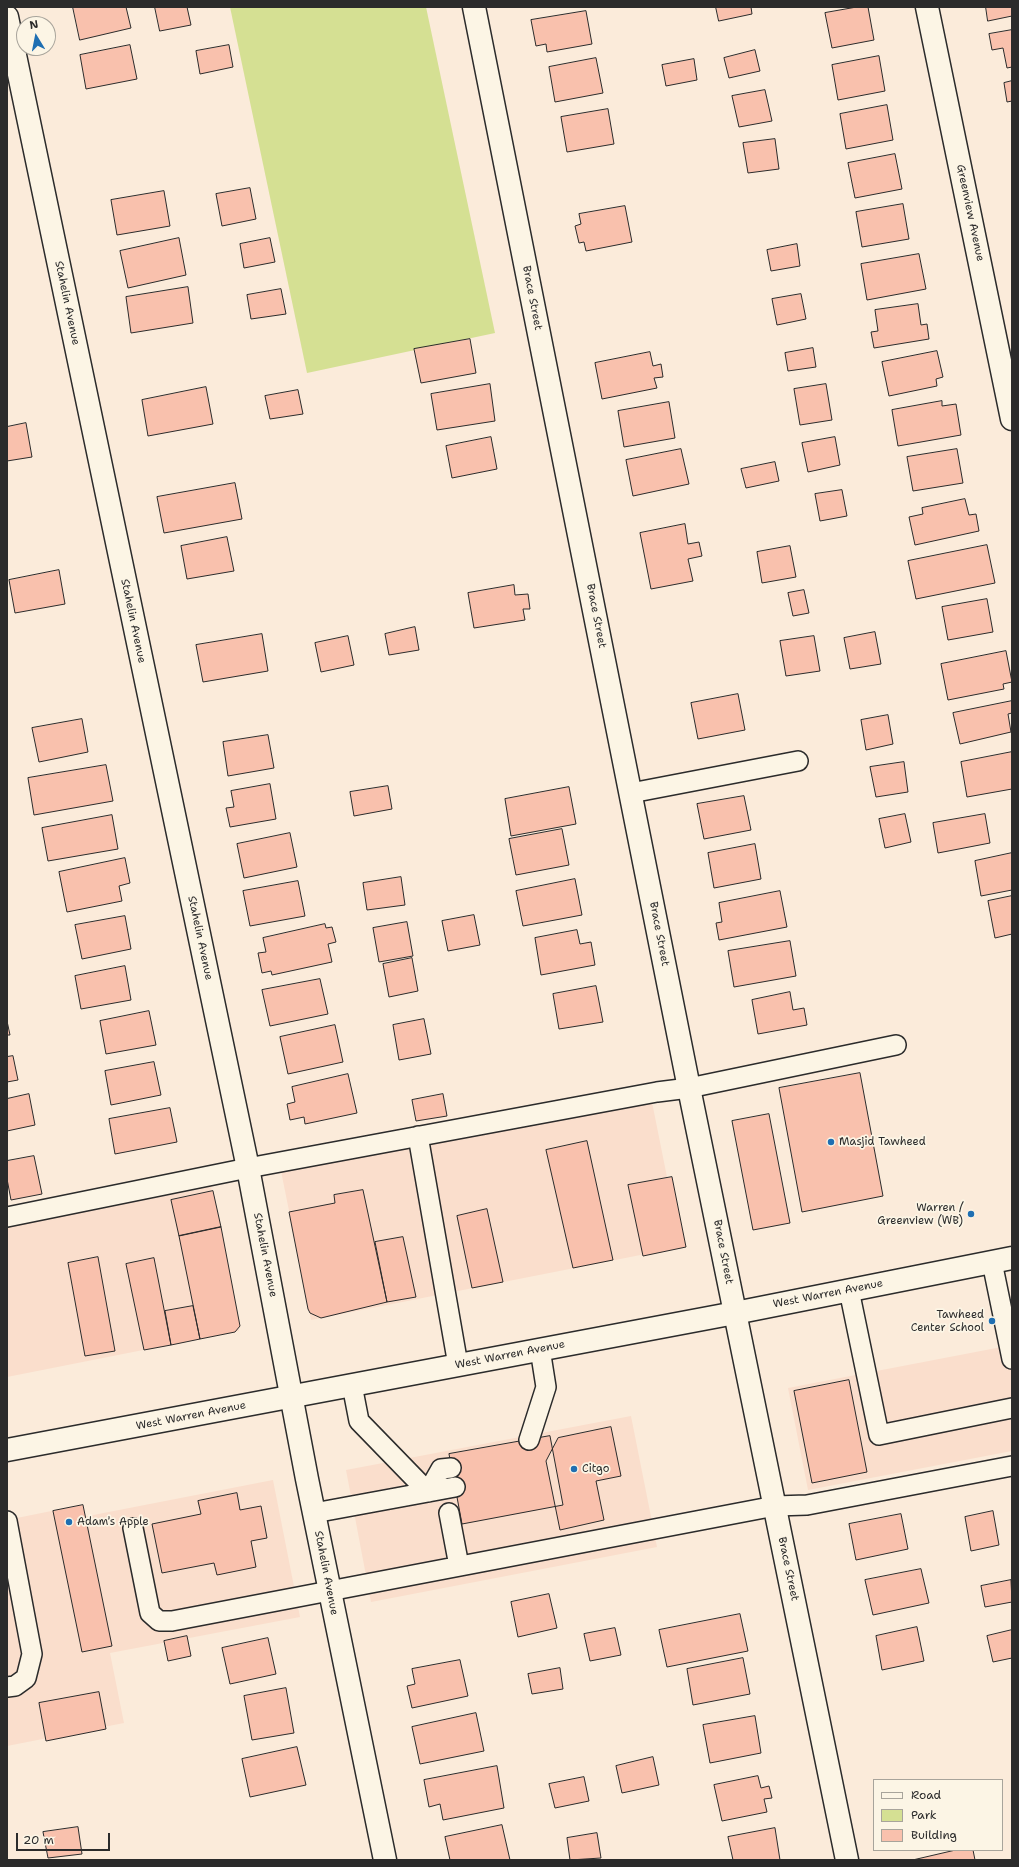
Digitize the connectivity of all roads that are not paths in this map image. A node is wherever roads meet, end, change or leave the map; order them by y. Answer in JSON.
{"nodes":[{"id":1,"x":474,"y":7,"type":"edge"},
{"id":2,"x":927,"y":7,"type":"edge"},
{"id":3,"x":7,"y":17,"type":"edge"},
{"id":4,"x":1012,"y":419,"type":"edge"},
{"id":5,"x":798,"y":761,"type":"dead end"},
{"id":6,"x":632,"y":793,"type":"junction"},
{"id":7,"x":896,"y":1045,"type":"dead end"},
{"id":8,"x":689,"y":1088,"type":"junction"},
{"id":9,"x":418,"y":1136,"type":"junction"},
{"id":10,"x":248,"y":1168,"type":"junction"},
{"id":11,"x":7,"y":1216,"type":"edge"},
{"id":12,"x":1002,"y":1260,"type":"edge"},
{"id":13,"x":849,"y":1290,"type":"junction"},
{"id":14,"x":735,"y":1313,"type":"junction"},
{"id":15,"x":540,"y":1349,"type":"junction"},
{"id":16,"x":1012,"y":1359,"type":"edge"},
{"id":17,"x":458,"y":1365,"type":"junction"},
{"id":18,"x":352,"y":1385,"type":"junction"},
{"id":19,"x":293,"y":1396,"type":"junction"},
{"id":20,"x":1012,"y":1408,"type":"edge"},
{"id":21,"x":529,"y":1440,"type":"dead end"},
{"id":22,"x":7,"y":1450,"type":"edge"},
{"id":23,"x":1012,"y":1466,"type":"edge"},
{"id":24,"x":451,"y":1468,"type":"dead end"},
{"id":25,"x":455,"y":1487,"type":"dead end"},
{"id":26,"x":428,"y":1492,"type":"junction"},
{"id":27,"x":775,"y":1506,"type":"junction"},
{"id":28,"x":314,"y":1512,"type":"junction"},
{"id":29,"x":7,"y":1521,"type":"edge"},
{"id":30,"x":133,"y":1528,"type":"dead end"},
{"id":31,"x":459,"y":1566,"type":"junction"},
{"id":32,"x":330,"y":1590,"type":"junction"},
{"id":33,"x":7,"y":1687,"type":"edge"},
{"id":34,"x":385,"y":1860,"type":"edge"},
{"id":35,"x":847,"y":1860,"type":"edge"}],
"edges":[{"from":1,"to":6,"type":"street","name":"Brace Street"},
{"from":2,"to":4,"type":"street","name":"Greenview Avenue"},
{"from":3,"to":10,"type":"street","name":"Stahelin Avenue"},
{"from":5,"to":6,"type":"lane"},
{"from":6,"to":8,"type":"street","name":"Brace Street"},
{"from":7,"to":8,"type":"lane"},
{"from":8,"to":9,"type":"lane"},
{"from":8,"to":14,"type":"street","name":"Brace Street"},
{"from":9,"to":10,"type":"lane"},
{"from":9,"to":17,"type":"lane"},
{"from":10,"to":11,"type":"lane"},
{"from":10,"to":19,"type":"street","name":"Stahelin Avenue"},
{"from":12,"to":13,"type":"street","name":"West Warren Avenue"},
{"from":12,"to":16,"type":"lane"},
{"from":13,"to":14,"type":"street","name":"West Warren Avenue"},
{"from":13,"to":20,"type":"lane"},
{"from":14,"to":15,"type":"street","name":"West Warren Avenue"},
{"from":14,"to":27,"type":"street","name":"Brace Street"},
{"from":15,"to":17,"type":"street","name":"West Warren Avenue"},
{"from":15,"to":21,"type":"lane"},
{"from":17,"to":18,"type":"street","name":"West Warren Avenue"},
{"from":18,"to":19,"type":"street","name":"West Warren Avenue"},
{"from":18,"to":26,"type":"lane"},
{"from":19,"to":22,"type":"street","name":"West Warren Avenue"},
{"from":19,"to":28,"type":"street","name":"Stahelin Avenue"},
{"from":23,"to":27,"type":"lane"},
{"from":24,"to":26,"type":"lane"},
{"from":25,"to":26,"type":"lane"},
{"from":26,"to":28,"type":"lane"},
{"from":26,"to":31,"type":"lane"},
{"from":27,"to":31,"type":"lane"},
{"from":27,"to":35,"type":"street","name":"Brace Street"},
{"from":28,"to":32,"type":"street","name":"Stahelin Avenue"},
{"from":29,"to":33,"type":"lane"},
{"from":30,"to":32,"type":"lane"},
{"from":31,"to":32,"type":"lane"},
{"from":32,"to":34,"type":"street","name":"Stahelin Avenue"}]}
